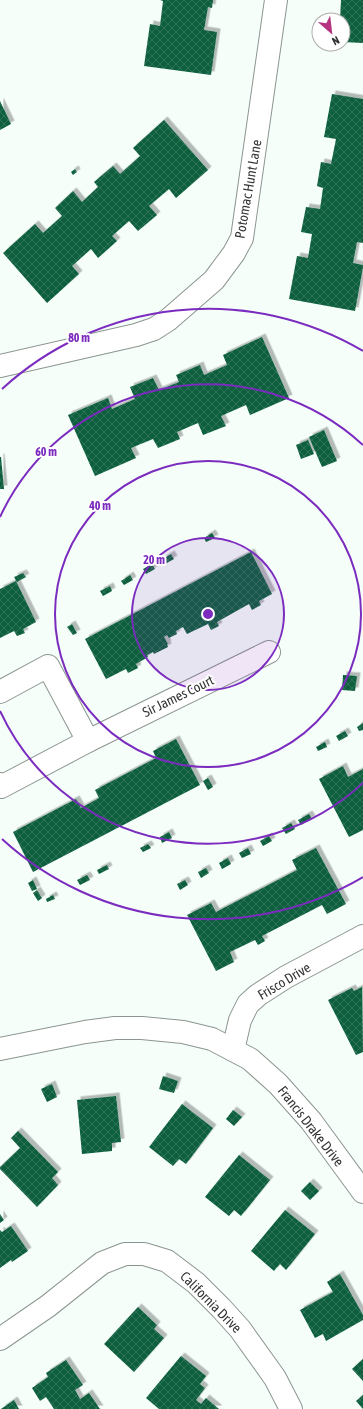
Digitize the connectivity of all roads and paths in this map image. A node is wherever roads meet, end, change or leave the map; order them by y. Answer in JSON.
{"nodes":[{"id":1,"x":276,"y":0,"type":"edge"},
{"id":2,"x":0,"y":366,"type":"edge"},
{"id":3,"x":269,"y":652,"type":"dead end"},
{"id":4,"x":0,"y":692,"type":"edge"},
{"id":5,"x":88,"y":741,"type":"junction"},
{"id":6,"x":0,"y":784,"type":"edge"},
{"id":7,"x":363,"y":936,"type":"edge"},
{"id":8,"x":0,"y":1049,"type":"edge"},
{"id":9,"x":234,"y":1050,"type":"junction"},
{"id":10,"x":363,"y":1192,"type":"edge"},
{"id":11,"x":0,"y":1339,"type":"edge"},
{"id":12,"x":291,"y":1409,"type":"edge"}],
"edges":[{"from":1,"to":2,"type":"street","name":"Potomac Hunt Lane"},
{"from":3,"to":5,"type":"street","name":"Sir James Court"},
{"from":4,"to":5,"type":"street"},
{"from":5,"to":6,"type":"street","name":"Sir James Court"},
{"from":7,"to":9,"type":"street","name":"Frisco Drive"},
{"from":8,"to":9,"type":"street","name":"Francis Drake Drive"},
{"from":9,"to":10,"type":"street","name":"Francis Drake Drive"},
{"from":11,"to":12,"type":"street","name":"California Drive"}]}
